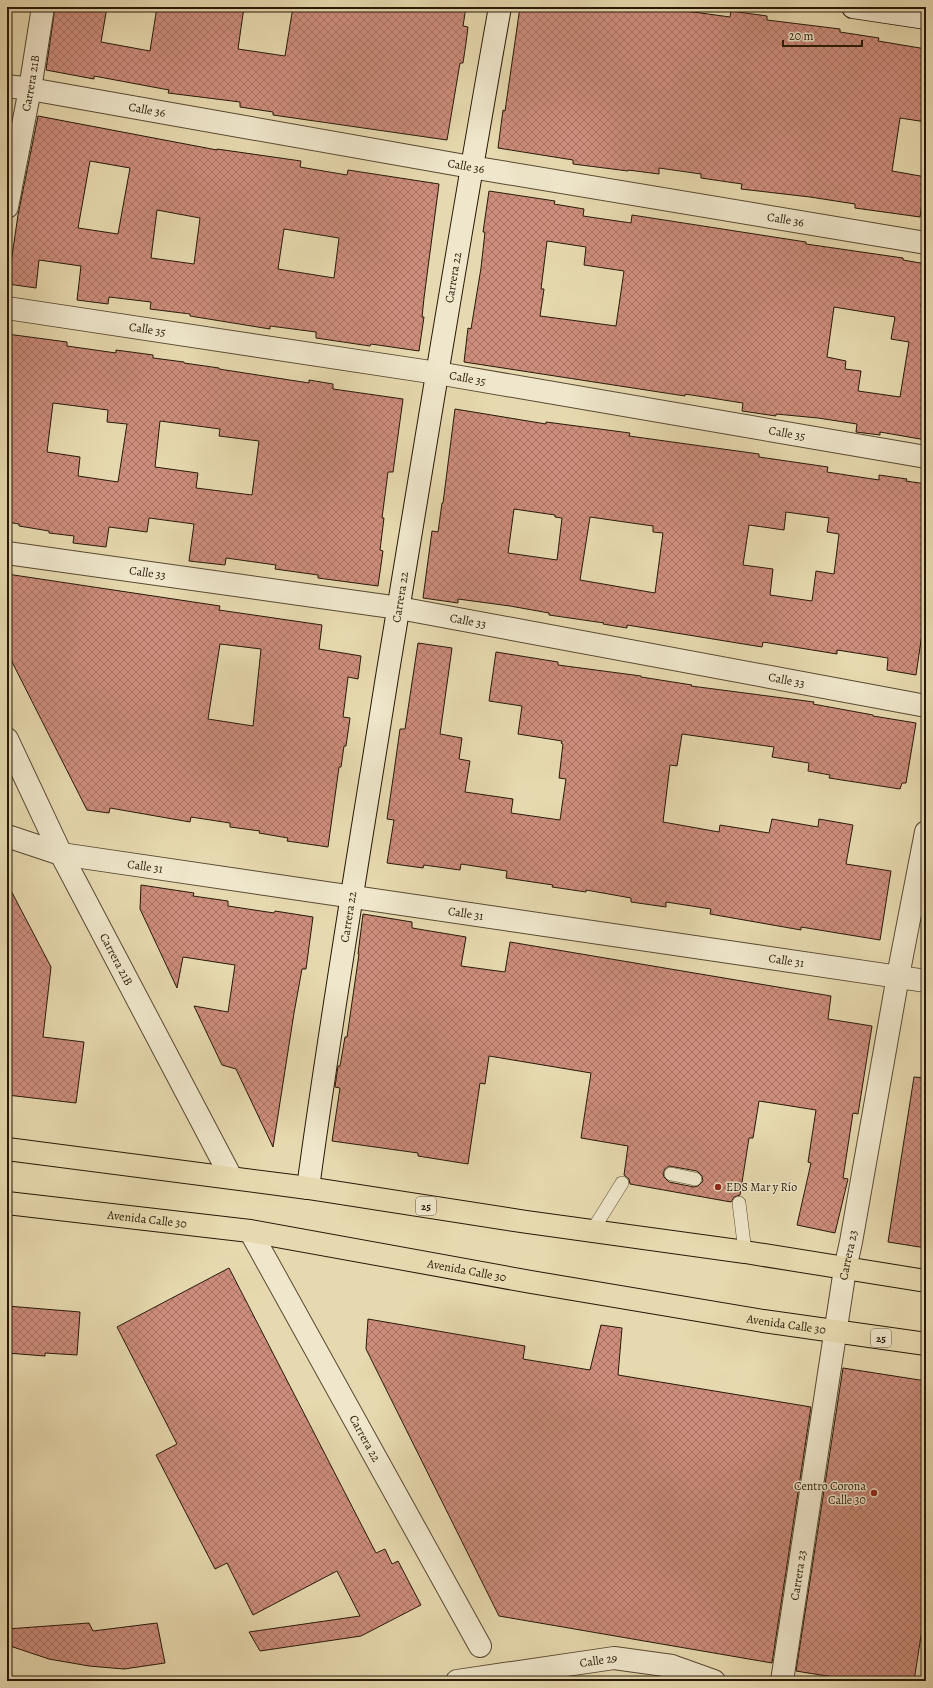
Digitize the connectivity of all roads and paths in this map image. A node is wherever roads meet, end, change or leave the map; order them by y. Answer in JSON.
{"nodes":[{"id":1,"x":43,"y":7,"type":"edge"},
{"id":2,"x":500,"y":7,"type":"edge"},
{"id":3,"x":853,"y":7,"type":"edge"},
{"id":4,"x":926,"y":18,"type":"edge"},
{"id":5,"x":7,"y":86,"type":"edge"},
{"id":6,"x":30,"y":89,"type":"junction"},
{"id":7,"x":471,"y":167,"type":"junction"},
{"id":8,"x":7,"y":207,"type":"edge"},
{"id":9,"x":926,"y":243,"type":"edge"},
{"id":10,"x":7,"y":308,"type":"edge"},
{"id":11,"x":437,"y":373,"type":"junction"},
{"id":12,"x":926,"y":457,"type":"edge"},
{"id":13,"x":7,"y":553,"type":"edge"},
{"id":14,"x":398,"y":608,"type":"junction"},
{"id":15,"x":926,"y":706,"type":"edge"},
{"id":16,"x":7,"y":739,"type":"edge"},
{"id":17,"x":926,"y":832,"type":"edge"},
{"id":18,"x":7,"y":836,"type":"edge"},
{"id":19,"x":61,"y":854,"type":"junction"},
{"id":20,"x":352,"y":897,"type":"junction"},
{"id":21,"x":898,"y":976,"type":"junction"},
{"id":22,"x":926,"y":980,"type":"edge"},
{"id":23,"x":7,"y":1149,"type":"edge"},
{"id":24,"x":671,"y":1174,"type":"dead end"},
{"id":25,"x":230,"y":1177,"type":"junction"},
{"id":26,"x":695,"y":1179,"type":"dead end"},
{"id":27,"x":622,"y":1183,"type":"dead end"},
{"id":28,"x":308,"y":1188,"type":"junction"},
{"id":29,"x":7,"y":1202,"type":"edge"},
{"id":30,"x":739,"y":1203,"type":"dead end"},
{"id":31,"x":250,"y":1231,"type":"junction"},
{"id":32,"x":592,"y":1231,"type":"junction"},
{"id":33,"x":745,"y":1252,"type":"junction"},
{"id":34,"x":845,"y":1269,"type":"junction"},
{"id":35,"x":926,"y":1281,"type":"edge"},
{"id":36,"x":836,"y":1331,"type":"junction"},
{"id":37,"x":926,"y":1344,"type":"edge"},
{"id":38,"x":480,"y":1646,"type":"dead end"},
{"id":39,"x":457,"y":1681,"type":"edge"},
{"id":40,"x":714,"y":1681,"type":"edge"},
{"id":41,"x":782,"y":1681,"type":"edge"}],
"edges":[{"from":1,"to":6,"type":"street","name":"Carrera 21B"},
{"from":2,"to":7,"type":"street","name":"Carrera 22"},
{"from":3,"to":4,"type":"street"},
{"from":5,"to":6,"type":"street","name":"Calle 36"},
{"from":6,"to":7,"type":"street","name":"Calle 36"},
{"from":6,"to":8,"type":"street","name":"Carrera 21B"},
{"from":7,"to":9,"type":"street","name":"Calle 36"},
{"from":7,"to":11,"type":"street","name":"Carrera 22"},
{"from":10,"to":11,"type":"street","name":"Calle 35"},
{"from":11,"to":12,"type":"street","name":"Calle 35"},
{"from":11,"to":14,"type":"street","name":"Carrera 22"},
{"from":13,"to":14,"type":"street","name":"Calle 33"},
{"from":14,"to":15,"type":"street","name":"Calle 33"},
{"from":14,"to":20,"type":"street","name":"Carrera 22"},
{"from":16,"to":19,"type":"street","name":"Carrera 21B"},
{"from":17,"to":21,"type":"street","name":"Carrera 23"},
{"from":18,"to":19,"type":"street","name":"Calle 31"},
{"from":19,"to":20,"type":"street","name":"Calle 31"},
{"from":19,"to":25,"type":"street","name":"Carrera 21B"},
{"from":20,"to":21,"type":"street","name":"Calle 31"},
{"from":20,"to":28,"type":"street","name":"Carrera 22"},
{"from":21,"to":22,"type":"street","name":"Calle 31"},
{"from":21,"to":34,"type":"street","name":"Carrera 23"},
{"from":23,"to":25,"type":"highway","number":"25"},
{"from":24,"to":26,"type":"lane"},
{"from":25,"to":28,"type":"highway","number":"25"},
{"from":27,"to":32,"type":"lane"},
{"from":28,"to":32,"type":"highway","number":"25"},
{"from":29,"to":31,"type":"highway","name":"Avenida Calle 30","number":"25"},
{"from":30,"to":33,"type":"lane"},
{"from":31,"to":36,"type":"highway","name":"Avenida Calle 30","number":"25"},
{"from":31,"to":38,"type":"street","name":"Carrera 22"},
{"from":32,"to":33,"type":"highway","number":"25"},
{"from":33,"to":34,"type":"highway","number":"25"},
{"from":34,"to":35,"type":"highway","number":"25"},
{"from":34,"to":36,"type":"street","name":"Carrera 23"},
{"from":36,"to":37,"type":"highway","name":"Avenida Calle 30","number":"25"},
{"from":36,"to":41,"type":"street","name":"Carrera 23"},
{"from":39,"to":40,"type":"street","name":"Calle 29"}]}
